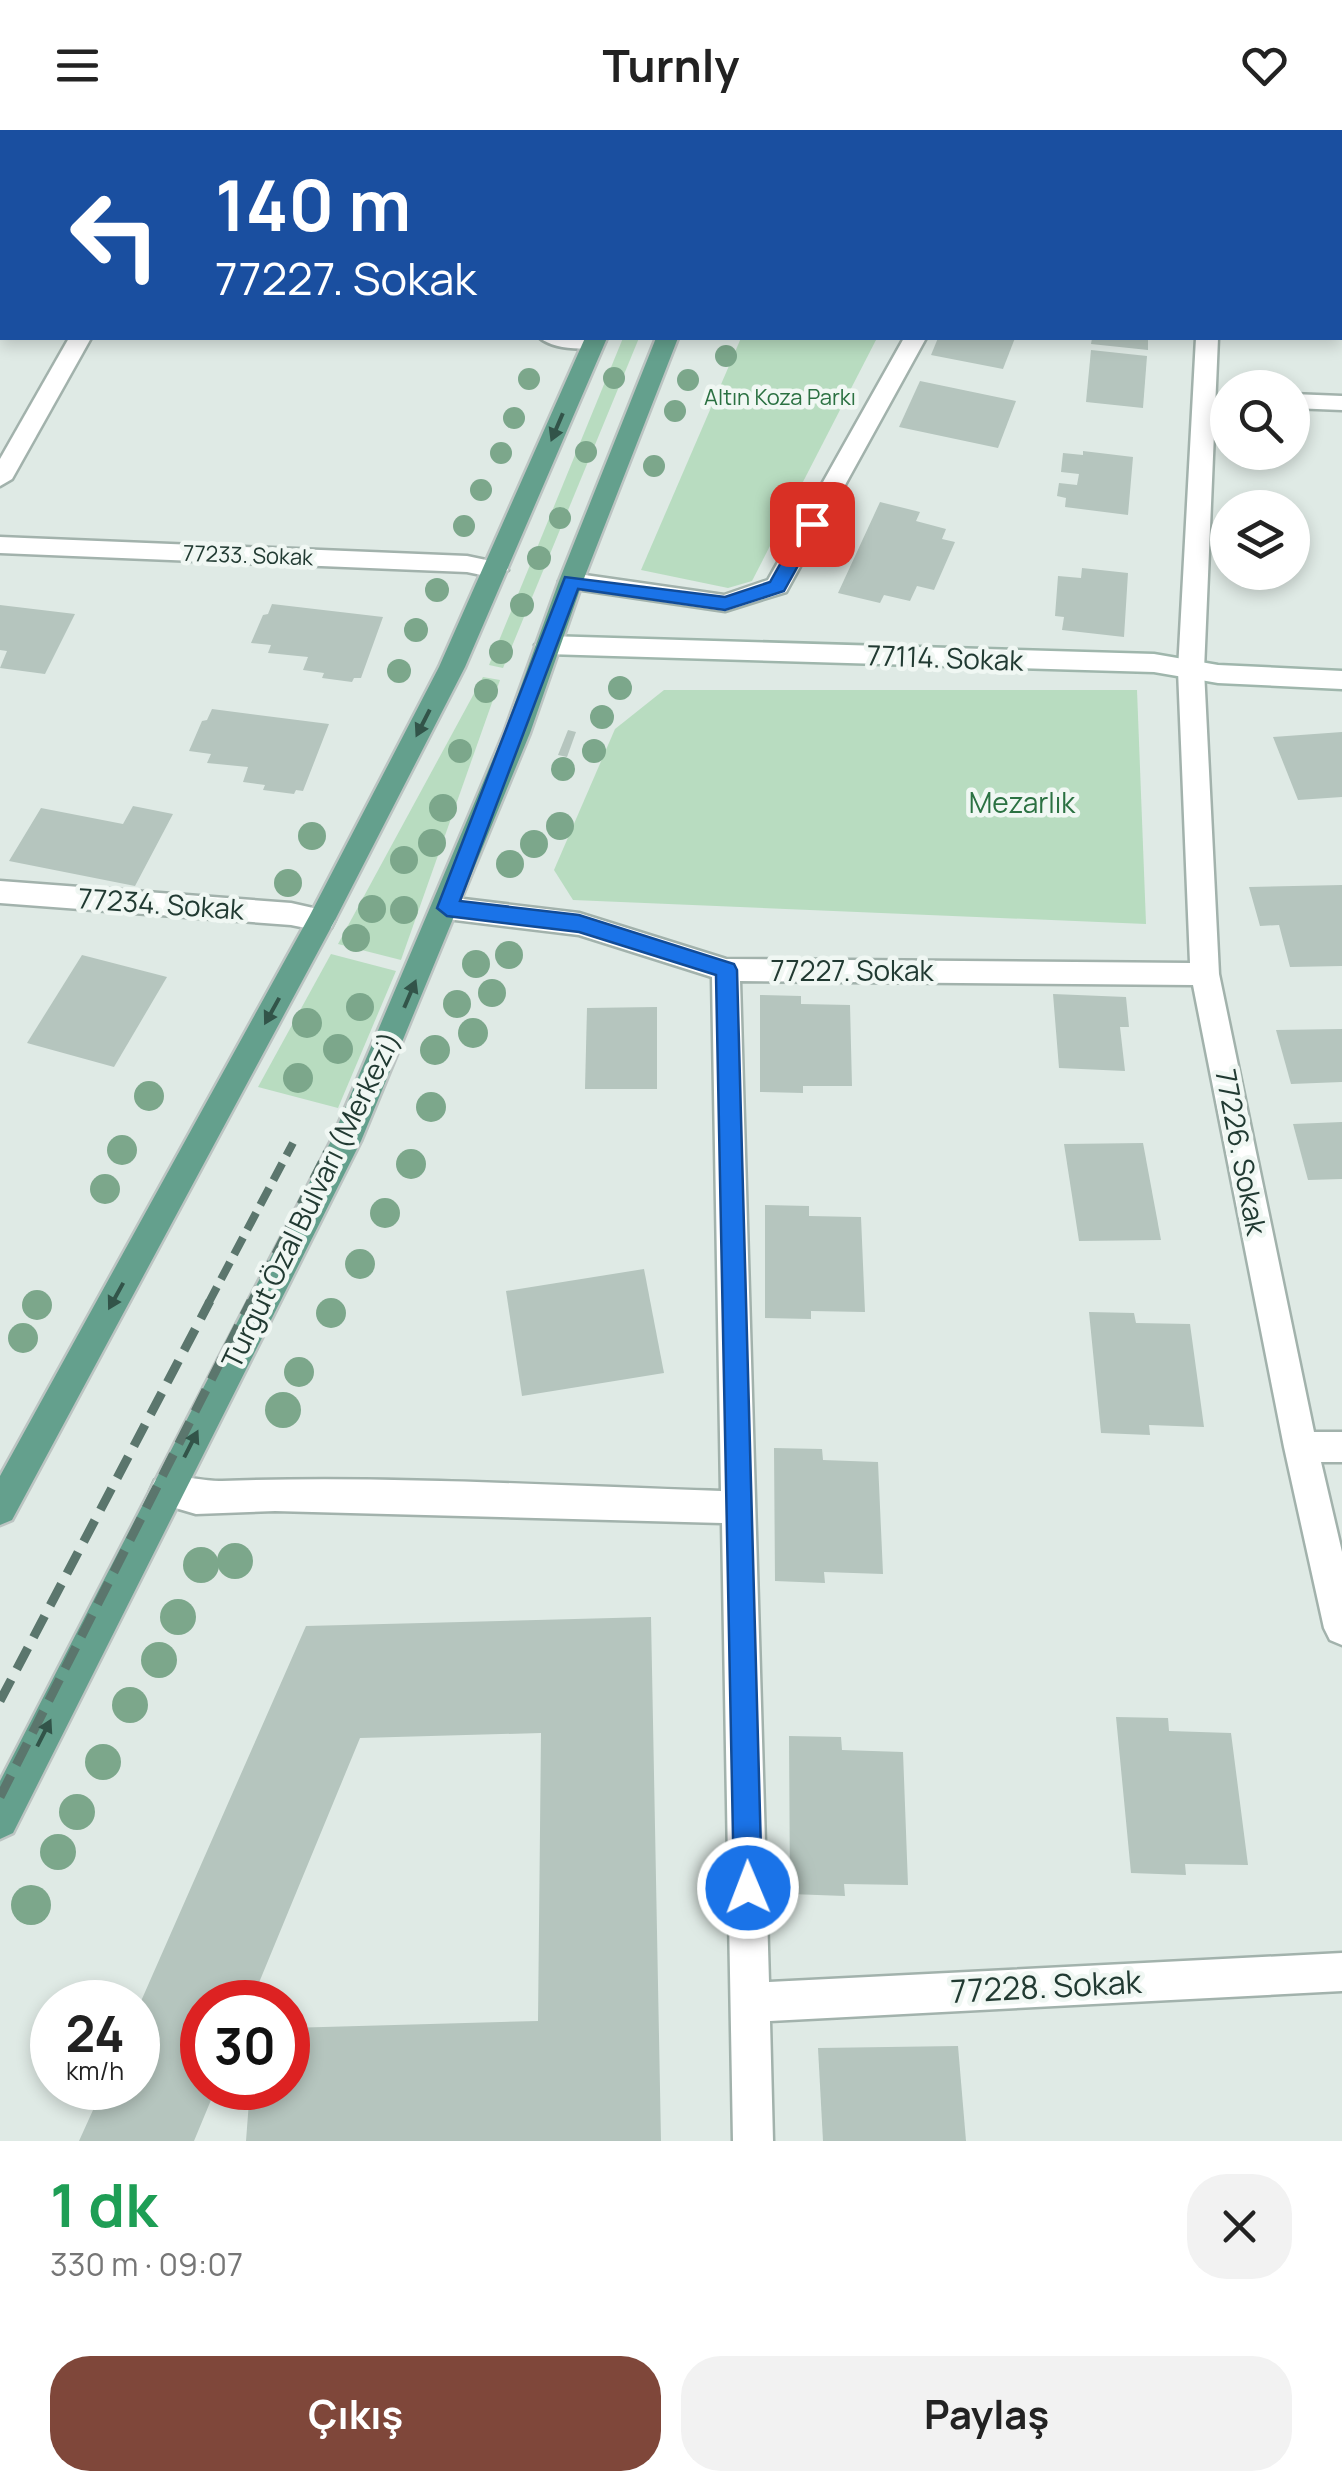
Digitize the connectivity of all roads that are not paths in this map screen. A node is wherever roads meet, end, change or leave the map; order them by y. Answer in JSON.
{"nodes":[{"id":1,"x":79,"y":340,"type":"edge"},
{"id":2,"x":594,"y":340,"type":"edge"},
{"id":3,"x":666,"y":340,"type":"edge"},
{"id":4,"x":915,"y":340,"type":"edge"},
{"id":5,"x":1208,"y":340,"type":"edge"},
{"id":6,"x":1212,"y":370,"type":"edge"},
{"id":7,"x":1310,"y":402,"type":"edge"},
{"id":8,"x":1342,"y":403,"type":"edge"},
{"id":9,"x":1210,"y":462,"type":"edge"},
{"id":10,"x":0,"y":479,"type":"edge"},
{"id":11,"x":0,"y":545,"type":"edge"},
{"id":12,"x":496,"y":570,"type":"junction"},
{"id":13,"x":571,"y":582,"type":"junction"},
{"id":14,"x":547,"y":645,"type":"junction"},
{"id":15,"x":1190,"y":670,"type":"junction"},
{"id":16,"x":1342,"y":680,"type":"edge"},
{"id":17,"x":0,"y":892,"type":"edge"},
{"id":18,"x":447,"y":908,"type":"junction"},
{"id":19,"x":321,"y":920,"type":"junction"},
{"id":20,"x":726,"y":970,"type":"junction"},
{"id":21,"x":1205,"y":974,"type":"junction"},
{"id":22,"x":1342,"y":1447,"type":"edge"},
{"id":23,"x":1300,"y":1448,"type":"junction"},
{"id":24,"x":167,"y":1492,"type":"junction"},
{"id":25,"x":739,"y":1507,"type":"junction"},
{"id":26,"x":0,"y":1510,"type":"edge"},
{"id":27,"x":1342,"y":1628,"type":"edge"},
{"id":28,"x":0,"y":1820,"type":"edge"},
{"id":29,"x":1342,"y":1972,"type":"edge"},
{"id":30,"x":750,"y":2002,"type":"junction"},
{"id":31,"x":753,"y":2141,"type":"edge"}],
"edges":[{"from":1,"to":10,"type":"street"},
{"from":2,"to":12,"type":"main road","one_way":true},
{"from":3,"to":13,"type":"main road","name":"Turgut Özal Bulvarı (Merkezi)"},
{"from":4,"to":13,"type":"street"},
{"from":5,"to":6,"type":"street","name":"77226. Sokak"},
{"from":7,"to":8,"type":"street"},
{"from":9,"to":15,"type":"street","name":"77226. Sokak"},
{"from":11,"to":12,"type":"street","name":"77233. Sokak"},
{"from":12,"to":19,"type":"main road","one_way":true},
{"from":13,"to":14,"type":"main road","name":"Turgut Özal Bulvarı (Merkezi)"},
{"from":14,"to":15,"type":"street","name":"77114. Sokak"},
{"from":14,"to":18,"type":"main road","name":"Turgut Özal Bulvarı (Merkezi)"},
{"from":15,"to":16,"type":"street","name":"77114. Sokak"},
{"from":15,"to":21,"type":"street","name":"77226. Sokak"},
{"from":17,"to":19,"type":"street","name":"77234. Sokak"},
{"from":18,"to":20,"type":"street","name":"77227. Sokak"},
{"from":24,"to":18,"type":"main road","name":"Turgut Özal Bulvarı (Merkezi)","one_way":true},
{"from":19,"to":26,"type":"main road","one_way":true},
{"from":20,"to":21,"type":"street","name":"77227. Sokak"},
{"from":20,"to":25,"type":"street"},
{"from":21,"to":23,"type":"street","name":"77226. Sokak"},
{"from":22,"to":23,"type":"street"},
{"from":23,"to":27,"type":"street","name":"77226. Sokak"},
{"from":24,"to":25,"type":"street"},
{"from":28,"to":24,"type":"main road","name":"Turgut Özal Bulvarı (Merkezi)","one_way":true},
{"from":25,"to":30,"type":"street"},
{"from":29,"to":30,"type":"street","name":"77228. Sokak"},
{"from":30,"to":31,"type":"street"}]}
